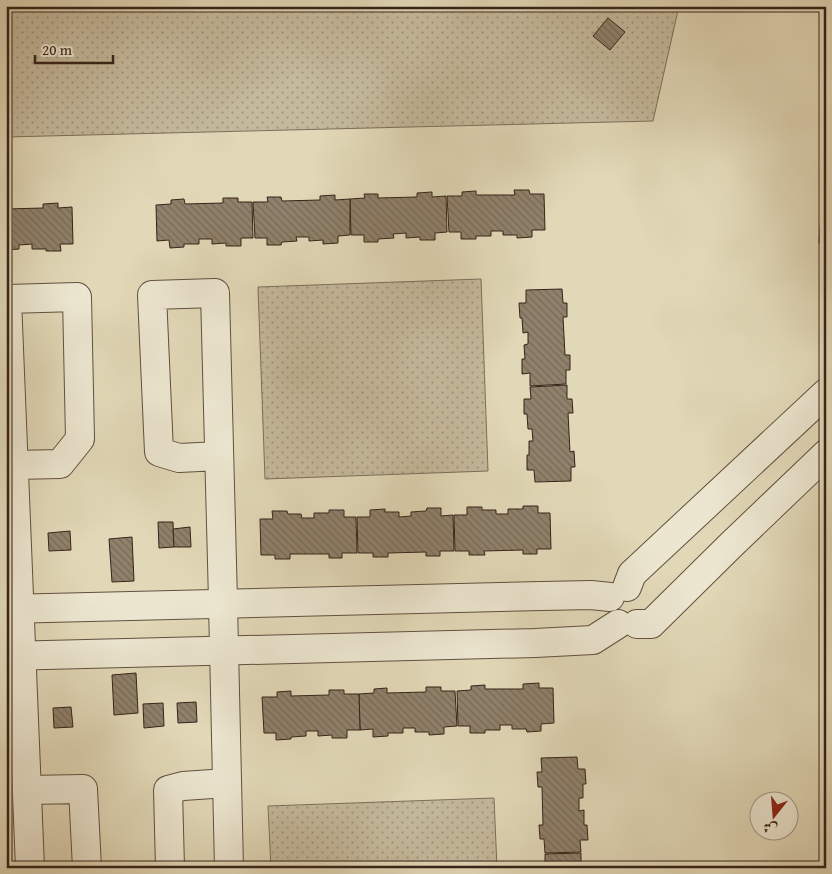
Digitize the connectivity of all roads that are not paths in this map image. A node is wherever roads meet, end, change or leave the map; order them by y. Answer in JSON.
{"nodes":[{"id":1,"x":826,"y":393,"type":"edge"},
{"id":2,"x":826,"y":454,"type":"edge"},
{"id":3,"x":219,"y":456,"type":"junction"},
{"id":4,"x":14,"y":465,"type":"junction"},
{"id":5,"x":618,"y":592,"type":"junction"},
{"id":6,"x":223,"y":604,"type":"junction"},
{"id":7,"x":13,"y":609,"type":"edge"},
{"id":8,"x":628,"y":624,"type":"junction"},
{"id":9,"x":224,"y":650,"type":"junction"},
{"id":10,"x":14,"y":655,"type":"edge"},
{"id":11,"x":227,"y":783,"type":"junction"},
{"id":12,"x":27,"y":790,"type":"junction"},
{"id":13,"x":30,"y":868,"type":"edge"},
{"id":14,"x":87,"y":868,"type":"edge"},
{"id":15,"x":170,"y":868,"type":"edge"},
{"id":16,"x":229,"y":868,"type":"edge"}],
"edges":[{"from":1,"to":5,"type":"lane"},
{"from":2,"to":8,"type":"lane"},
{"from":3,"to":3,"type":"lane"},
{"from":3,"to":6,"type":"lane"},
{"from":4,"to":4,"type":"lane"},
{"from":4,"to":7,"type":"lane"},
{"from":5,"to":6,"type":"lane"},
{"from":5,"to":8,"type":"lane"},
{"from":5,"to":8,"type":"lane"},
{"from":6,"to":7,"type":"lane"},
{"from":6,"to":9,"type":"lane"},
{"from":7,"to":10,"type":"lane"},
{"from":8,"to":9,"type":"lane"},
{"from":9,"to":10,"type":"lane"},
{"from":9,"to":11,"type":"lane"},
{"from":10,"to":12,"type":"lane"},
{"from":11,"to":15,"type":"lane"},
{"from":11,"to":16,"type":"lane"},
{"from":12,"to":13,"type":"lane"},
{"from":12,"to":14,"type":"lane"}]}
